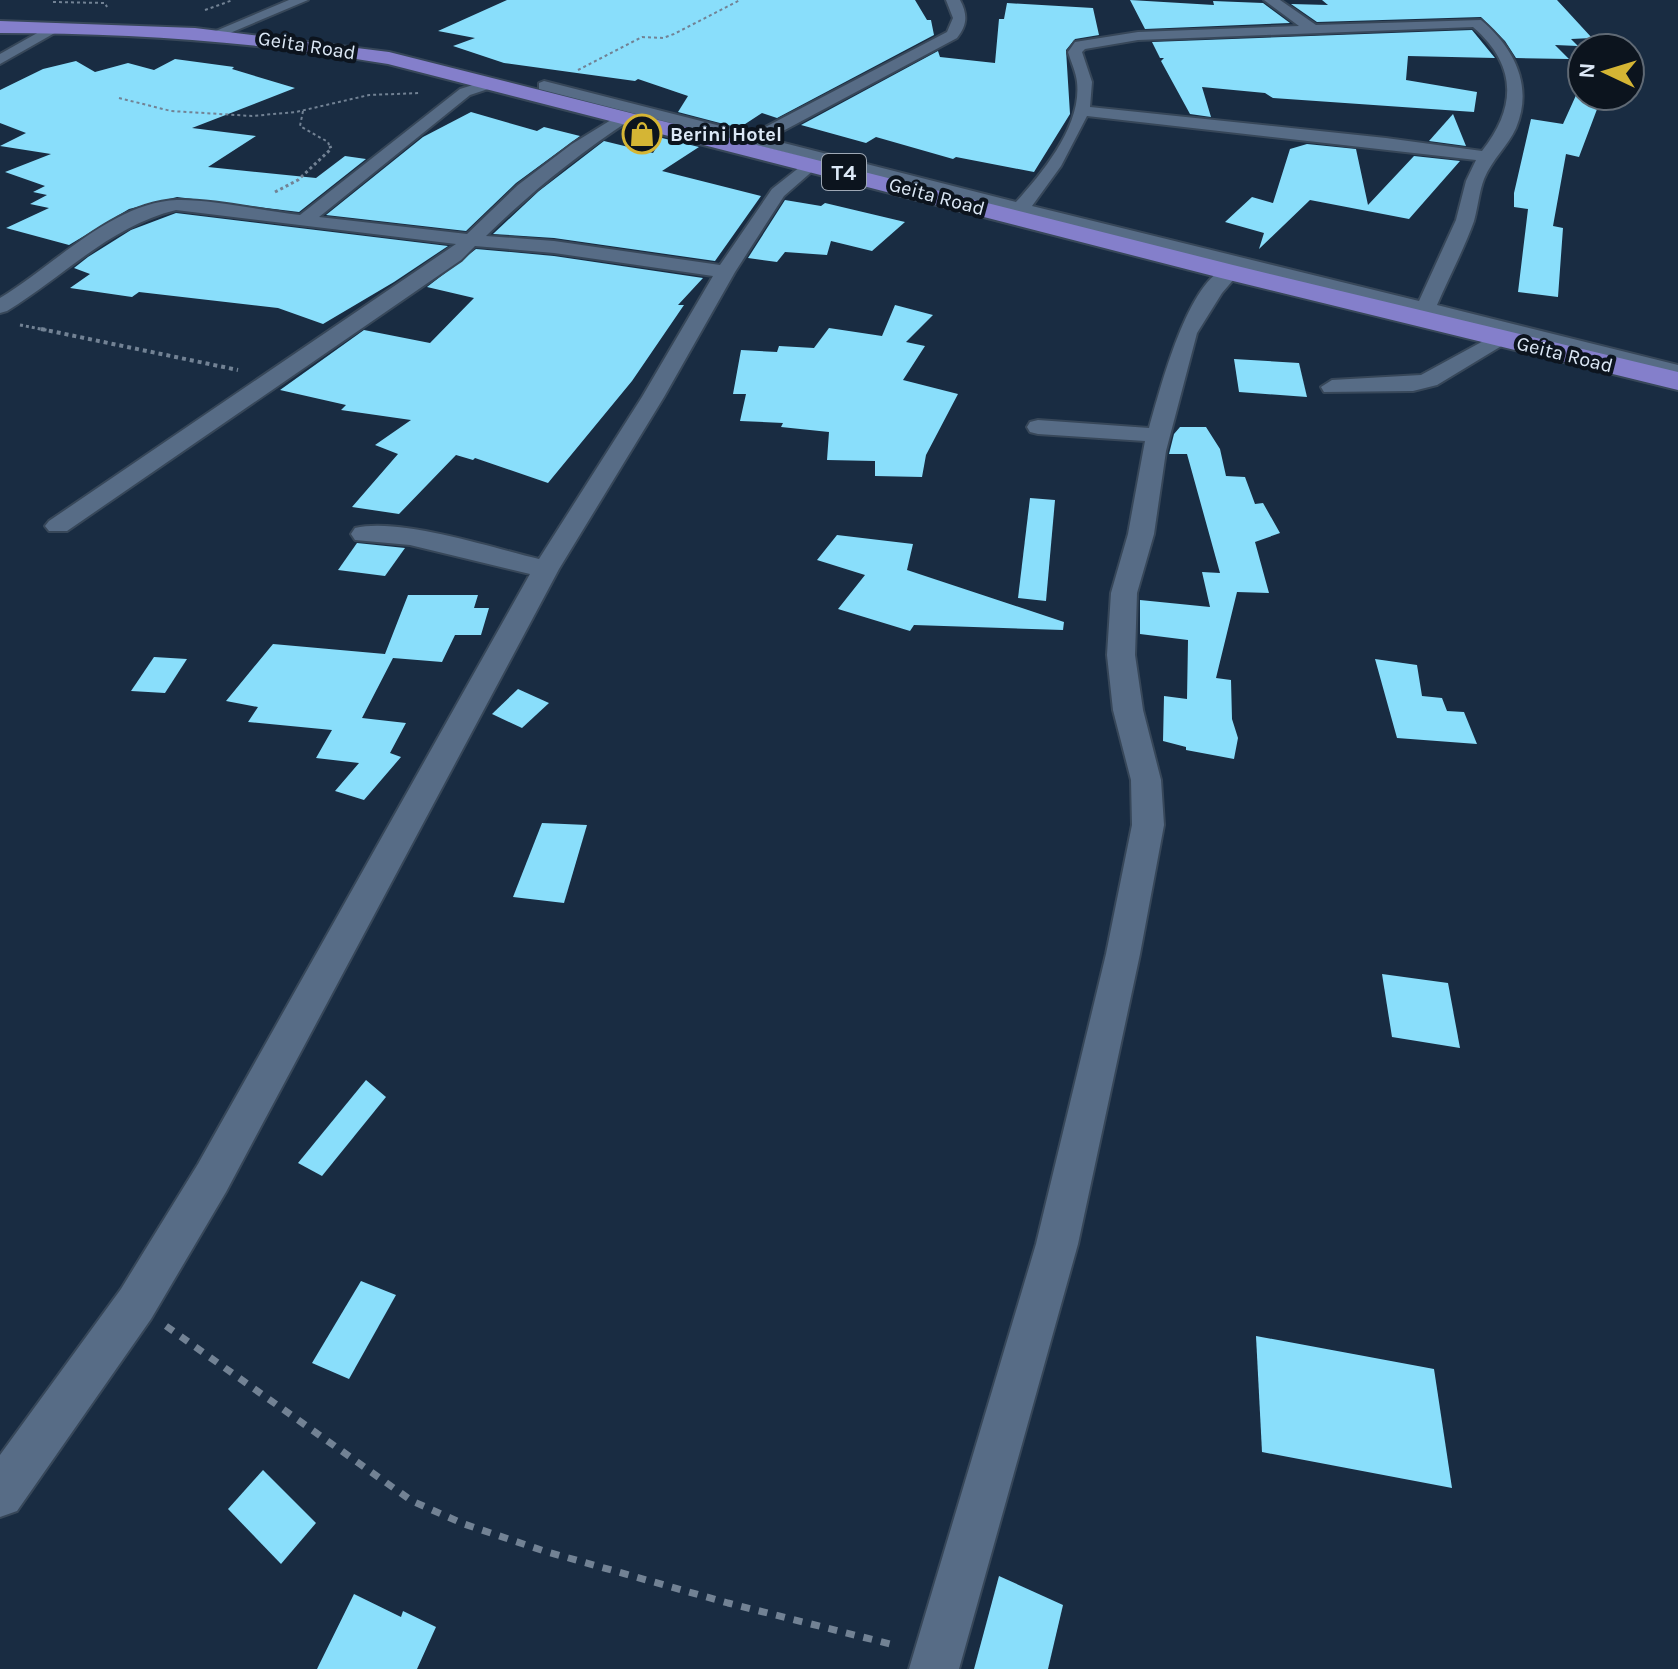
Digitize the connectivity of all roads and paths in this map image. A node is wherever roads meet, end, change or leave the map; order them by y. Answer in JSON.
{"nodes":[{"id":1,"x":301,"y":0,"type":"edge"},
{"id":2,"x":740,"y":0,"type":"edge"},
{"id":3,"x":953,"y":0,"type":"edge"},
{"id":4,"x":1271,"y":0,"type":"edge"},
{"id":5,"x":60,"y":26,"type":"junction"},
{"id":6,"x":0,"y":27,"type":"edge"},
{"id":7,"x":1316,"y":31,"type":"junction"},
{"id":8,"x":218,"y":33,"type":"junction"},
{"id":9,"x":0,"y":60,"type":"edge"},
{"id":10,"x":492,"y":83,"type":"junction"},
{"id":11,"x":544,"y":86,"type":"joint"},
{"id":12,"x":465,"y":92,"type":"junction"},
{"id":13,"x":119,"y":98,"type":"dead end"},
{"id":14,"x":303,"y":111,"type":"junction"},
{"id":15,"x":1082,"y":111,"type":"junction"},
{"id":16,"x":624,"y":117,"type":"junction"},
{"id":17,"x":755,"y":139,"type":"junction"},
{"id":18,"x":1487,"y":157,"type":"junction"},
{"id":19,"x":810,"y":164,"type":"junction"},
{"id":20,"x":1020,"y":208,"type":"junction"},
{"id":21,"x":230,"y":210,"type":"junction"},
{"id":22,"x":306,"y":219,"type":"junction"},
{"id":23,"x":472,"y":240,"type":"junction"},
{"id":24,"x":725,"y":272,"type":"junction"},
{"id":25,"x":1230,"y":272,"type":"junction"},
{"id":26,"x":1426,"y":308,"type":"junction"},
{"id":27,"x":4,"y":315,"type":"edge"},
{"id":28,"x":1501,"y":338,"type":"junction"},
{"id":29,"x":1678,"y":371,"type":"edge"},
{"id":30,"x":274,"y":377,"type":"junction"},
{"id":31,"x":1678,"y":381,"type":"edge"},
{"id":32,"x":1332,"y":387,"type":"dead end"},
{"id":33,"x":1038,"y":427,"type":"dead end"},
{"id":34,"x":1158,"y":435,"type":"junction"},
{"id":35,"x":58,"y":526,"type":"dead end"},
{"id":36,"x":364,"y":534,"type":"dead end"},
{"id":37,"x":546,"y":569,"type":"junction"},
{"id":38,"x":136,"y":1304,"type":"junction"},
{"id":39,"x":0,"y":1494,"type":"edge"},
{"id":40,"x":936,"y":1662,"type":"edge"}],
"edges":[{"from":1,"to":8,"type":"street"},
{"from":2,"to":11,"type":"path"},
{"from":3,"to":17,"type":"street"},
{"from":4,"to":7,"type":"street"},
{"from":5,"to":6,"type":"highway","name":"Geita Road","number":"T4"},
{"from":5,"to":8,"type":"highway","name":"Geita Road","number":"T4"},
{"from":5,"to":9,"type":"street"},
{"from":7,"to":15,"type":"street"},
{"from":7,"to":18,"type":"street"},
{"from":8,"to":10,"type":"highway","name":"Geita Road","number":"T4"},
{"from":10,"to":12,"type":"street"},
{"from":10,"to":16,"type":"highway","name":"Geita Road","number":"T4"},
{"from":11,"to":17,"type":"street"},
{"from":12,"to":14,"type":"path"},
{"from":12,"to":22,"type":"street"},
{"from":13,"to":14,"type":"path"},
{"from":14,"to":21,"type":"path"},
{"from":15,"to":18,"type":"street"},
{"from":15,"to":20,"type":"street"},
{"from":16,"to":19,"type":"highway","name":"Geita Road","number":"T4"},
{"from":16,"to":23,"type":"street"},
{"from":17,"to":20,"type":"street"},
{"from":18,"to":26,"type":"street"},
{"from":19,"to":24,"type":"street"},
{"from":19,"to":25,"type":"highway","name":"Geita Road","number":"T4"},
{"from":20,"to":26,"type":"street"},
{"from":21,"to":22,"type":"street"},
{"from":21,"to":27,"type":"street"},
{"from":22,"to":23,"type":"street"},
{"from":23,"to":24,"type":"street"},
{"from":23,"to":30,"type":"street"},
{"from":24,"to":37,"type":"street"},
{"from":25,"to":28,"type":"highway","name":"Geita Road","number":"T4"},
{"from":25,"to":34,"type":"street"},
{"from":26,"to":29,"type":"street"},
{"from":27,"to":30,"type":"path"},
{"from":28,"to":31,"type":"highway","name":"Geita Road","number":"T4"},
{"from":28,"to":32,"type":"street"},
{"from":30,"to":35,"type":"street"},
{"from":33,"to":34,"type":"street"},
{"from":34,"to":40,"type":"street"},
{"from":36,"to":37,"type":"street"},
{"from":37,"to":38,"type":"street"},
{"from":38,"to":39,"type":"street"},
{"from":38,"to":40,"type":"path"}]}
